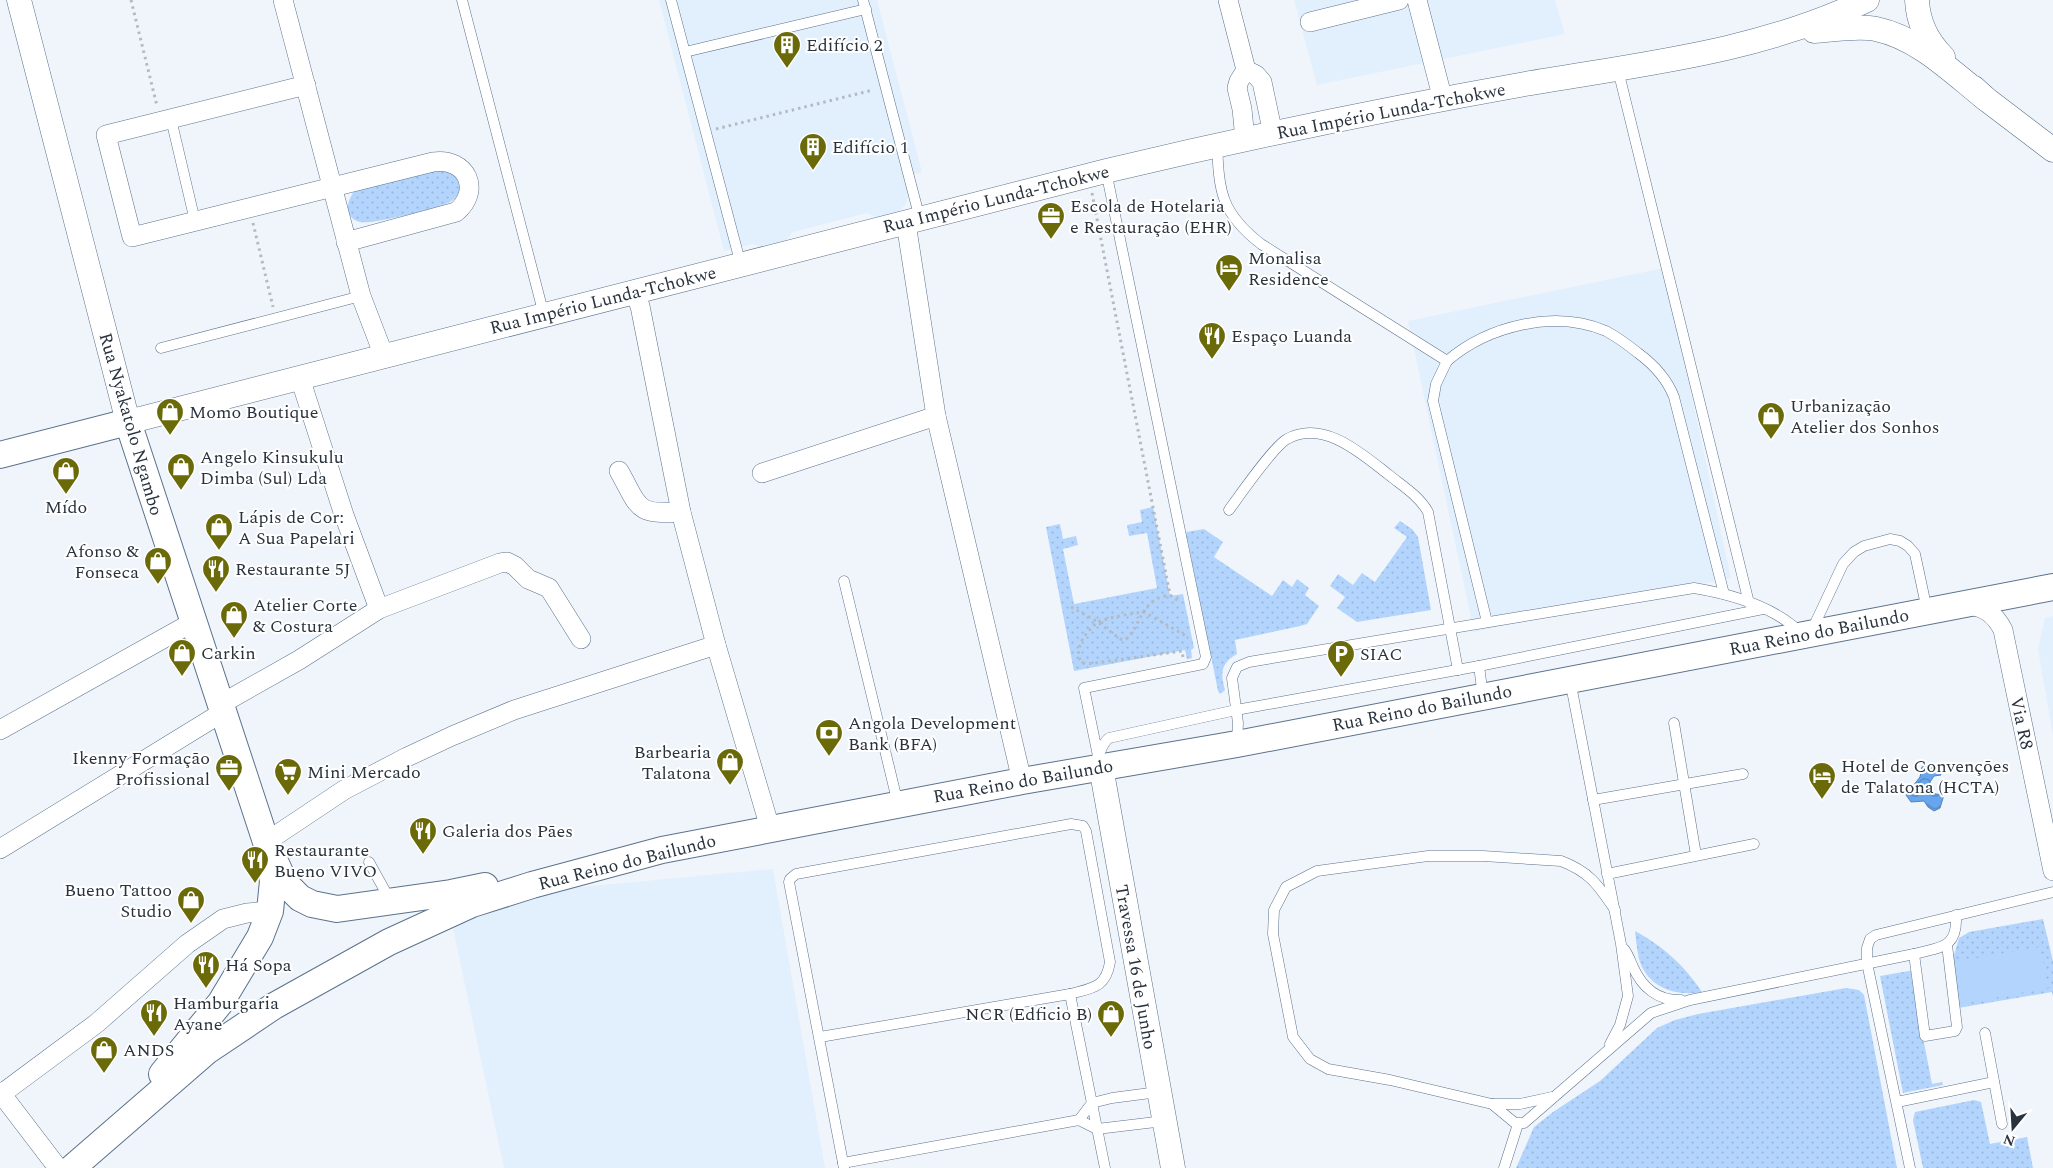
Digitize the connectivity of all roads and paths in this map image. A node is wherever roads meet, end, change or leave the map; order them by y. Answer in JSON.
{"nodes":[{"id":1,"x":19,"y":0,"type":"edge"},
{"id":2,"x":131,"y":0,"type":"edge"},
{"id":3,"x":283,"y":0,"type":"edge"},
{"id":4,"x":462,"y":0,"type":"edge"},
{"id":5,"x":671,"y":0,"type":"edge"},
{"id":6,"x":1228,"y":0,"type":"edge"},
{"id":7,"x":1399,"y":0,"type":"edge"},
{"id":8,"x":1417,"y":0,"type":"edge"},
{"id":9,"x":1867,"y":0,"type":"edge"},
{"id":10,"x":1917,"y":0,"type":"edge"},
{"id":11,"x":864,"y":4,"type":"edge"},
{"id":12,"x":1310,"y":22,"type":"dead end"},
{"id":13,"x":1758,"y":42,"type":"junction"},
{"id":14,"x":685,"y":52,"type":"junction"},
{"id":15,"x":1246,"y":70,"type":"junction"},
{"id":16,"x":1618,"y":70,"type":"junction"},
{"id":17,"x":306,"y":85,"type":"junction"},
{"id":18,"x":865,"y":92,"type":"dead end"},
{"id":19,"x":1986,"y":99,"type":"junction"},
{"id":20,"x":1443,"y":100,"type":"junction"},
{"id":21,"x":166,"y":120,"type":"junction"},
{"id":22,"x":731,"y":125,"type":"dead end"},
{"id":23,"x":1273,"y":134,"type":"junction"},
{"id":24,"x":1245,"y":139,"type":"junction"},
{"id":25,"x":1217,"y":144,"type":"junction"},
{"id":26,"x":2053,"y":150,"type":"edge"},
{"id":27,"x":1097,"y":173,"type":"junction"},
{"id":28,"x":332,"y":187,"type":"junction"},
{"id":29,"x":249,"y":208,"type":"junction"},
{"id":30,"x":195,"y":221,"type":"junction"},
{"id":31,"x":913,"y":221,"type":"junction"},
{"id":32,"x":346,"y":242,"type":"junction"},
{"id":33,"x":741,"y":265,"type":"junction"},
{"id":34,"x":634,"y":292,"type":"junction"},
{"id":35,"x":361,"y":296,"type":"junction"},
{"id":36,"x":544,"y":315,"type":"junction"},
{"id":37,"x":276,"y":318,"type":"junction"},
{"id":38,"x":161,"y":348,"type":"dead end"},
{"id":39,"x":384,"y":356,"type":"junction"},
{"id":40,"x":1447,"y":361,"type":"junction"},
{"id":41,"x":300,"y":378,"type":"junction"},
{"id":42,"x":936,"y":416,"type":"junction"},
{"id":43,"x":128,"y":422,"type":"junction"},
{"id":44,"x":0,"y":455,"type":"edge"},
{"id":45,"x":619,"y":471,"type":"dead end"},
{"id":46,"x":762,"y":473,"type":"dead end"},
{"id":47,"x":1229,"y":510,"type":"dead end"},
{"id":48,"x":681,"y":512,"type":"junction"},
{"id":49,"x":844,"y":581,"type":"dead end"},
{"id":50,"x":2053,"y":587,"type":"edge"},
{"id":51,"x":1170,"y":594,"type":"junction"},
{"id":52,"x":1724,"y":594,"type":"junction"},
{"id":53,"x":1749,"y":603,"type":"junction"},
{"id":54,"x":1183,"y":604,"type":"dead end"},
{"id":55,"x":1957,"y":605,"type":"junction"},
{"id":56,"x":1071,"y":607,"type":"dead end"},
{"id":57,"x":379,"y":609,"type":"junction"},
{"id":58,"x":1763,"y":609,"type":"junction"},
{"id":59,"x":1927,"y":611,"type":"junction"},
{"id":60,"x":1144,"y":612,"type":"junction"},
{"id":61,"x":194,"y":622,"type":"junction"},
{"id":62,"x":1098,"y":622,"type":"junction"},
{"id":63,"x":1487,"y":622,"type":"junction"},
{"id":64,"x":1187,"y":628,"type":"dead end"},
{"id":65,"x":1448,"y":628,"type":"junction"},
{"id":66,"x":1807,"y":634,"type":"junction"},
{"id":67,"x":1188,"y":637,"type":"junction"},
{"id":68,"x":581,"y":639,"type":"dead end"},
{"id":69,"x":1190,"y":644,"type":"dead end"},
{"id":70,"x":716,"y":645,"type":"junction"},
{"id":71,"x":1186,"y":662,"type":"dead end"},
{"id":72,"x":1479,"y":666,"type":"junction"},
{"id":73,"x":1458,"y":670,"type":"junction"},
{"id":74,"x":1570,"y":679,"type":"junction"},
{"id":75,"x":1483,"y":696,"type":"junction"},
{"id":76,"x":222,"y":708,"type":"junction"},
{"id":77,"x":1236,"y":710,"type":"junction"},
{"id":78,"x":1674,"y":722,"type":"dead end"},
{"id":79,"x":0,"y":730,"type":"edge"},
{"id":80,"x":1237,"y":744,"type":"junction"},
{"id":81,"x":1095,"y":765,"type":"junction"},
{"id":82,"x":1743,"y":774,"type":"dead end"},
{"id":83,"x":1022,"y":781,"type":"junction"},
{"id":84,"x":1684,"y":784,"type":"junction"},
{"id":85,"x":1593,"y":800,"type":"junction"},
{"id":86,"x":898,"y":804,"type":"junction"},
{"id":87,"x":770,"y":828,"type":"junction"},
{"id":88,"x":266,"y":842,"type":"junction"},
{"id":89,"x":1754,"y":844,"type":"dead end"},
{"id":90,"x":0,"y":849,"type":"edge"},
{"id":91,"x":662,"y":850,"type":"junction"},
{"id":92,"x":1696,"y":856,"type":"junction"},
{"id":93,"x":369,"y":862,"type":"dead end"},
{"id":94,"x":2053,"y":871,"type":"edge"},
{"id":95,"x":1607,"y":874,"type":"junction"},
{"id":96,"x":2053,"y":892,"type":"edge"},
{"id":97,"x":391,"y":902,"type":"junction"},
{"id":98,"x":336,"y":910,"type":"junction"},
{"id":99,"x":1614,"y":910,"type":"junction"},
{"id":100,"x":270,"y":911,"type":"junction"},
{"id":101,"x":1956,"y":916,"type":"junction"},
{"id":102,"x":1621,"y":944,"type":"junction"},
{"id":103,"x":1947,"y":945,"type":"junction"},
{"id":104,"x":1914,"y":954,"type":"junction"},
{"id":105,"x":1867,"y":963,"type":"junction"},
{"id":106,"x":1651,"y":991,"type":"junction"},
{"id":107,"x":1070,"y":994,"type":"junction"},
{"id":108,"x":1627,"y":1000,"type":"junction"},
{"id":109,"x":1690,"y":1000,"type":"junction"},
{"id":110,"x":1649,"y":1015,"type":"junction"},
{"id":111,"x":1985,"y":1032,"type":"dead end"},
{"id":112,"x":820,"y":1036,"type":"junction"},
{"id":113,"x":1606,"y":1052,"type":"junction"},
{"id":114,"x":1994,"y":1082,"type":"junction"},
{"id":115,"x":1158,"y":1092,"type":"junction"},
{"id":116,"x":0,"y":1094,"type":"edge"},
{"id":117,"x":1552,"y":1097,"type":"junction"},
{"id":118,"x":1897,"y":1102,"type":"junction"},
{"id":119,"x":1092,"y":1103,"type":"junction"},
{"id":120,"x":1492,"y":1104,"type":"junction"},
{"id":121,"x":1519,"y":1104,"type":"junction"},
{"id":122,"x":1529,"y":1119,"type":"junction"},
{"id":123,"x":1079,"y":1120,"type":"junction"},
{"id":124,"x":1164,"y":1121,"type":"junction"},
{"id":125,"x":1515,"y":1122,"type":"junction"},
{"id":126,"x":2002,"y":1124,"type":"dead end"},
{"id":127,"x":121,"y":1125,"type":"junction"},
{"id":128,"x":1097,"y":1129,"type":"junction"},
{"id":129,"x":844,"y":1165,"type":"edge"},
{"id":130,"x":58,"y":1168,"type":"edge"},
{"id":131,"x":72,"y":1168,"type":"edge"},
{"id":132,"x":1105,"y":1168,"type":"edge"},
{"id":133,"x":1173,"y":1168,"type":"edge"},
{"id":134,"x":1504,"y":1168,"type":"edge"},
{"id":135,"x":1910,"y":1168,"type":"edge"}],
"edges":[{"from":1,"to":43,"type":"street","name":"Rua Nyakatolo Ngambo"},
{"from":2,"to":21,"type":"path"},
{"from":3,"to":17,"type":"street"},
{"from":4,"to":36,"type":"lane"},
{"from":5,"to":14,"type":"lane"},
{"from":6,"to":15,"type":"street"},
{"from":7,"to":12,"type":"street"},
{"from":8,"to":20,"type":"street"},
{"from":9,"to":13,"type":"street","name":"Rua Império Lunda-Tchokwe"},
{"from":10,"to":19,"type":"street"},
{"from":11,"to":14,"type":"lane"},
{"from":11,"to":31,"type":"lane"},
{"from":13,"to":16,"type":"street","name":"Rua Império Lunda-Tchokwe"},
{"from":13,"to":19,"type":"street"},
{"from":14,"to":33,"type":"lane"},
{"from":15,"to":23,"type":"street"},
{"from":15,"to":24,"type":"street"},
{"from":16,"to":20,"type":"street","name":"Rua Império Lunda-Tchokwe"},
{"from":16,"to":53,"type":"lane"},
{"from":17,"to":21,"type":"street"},
{"from":17,"to":28,"type":"street"},
{"from":18,"to":22,"type":"path"},
{"from":19,"to":26,"type":"street"},
{"from":20,"to":23,"type":"street","name":"Rua Império Lunda-Tchokwe"},
{"from":21,"to":30,"type":"lane"},
{"from":21,"to":30,"type":"street"},
{"from":23,"to":24,"type":"street","name":"Rua Império Lunda-Tchokwe"},
{"from":24,"to":25,"type":"street","name":"Rua Império Lunda-Tchokwe"},
{"from":25,"to":27,"type":"street","name":"Rua Império Lunda-Tchokwe"},
{"from":25,"to":40,"type":"lane"},
{"from":27,"to":31,"type":"street","name":"Rua Império Lunda-Tchokwe"},
{"from":27,"to":51,"type":"path"},
{"from":27,"to":81,"type":"lane"},
{"from":28,"to":29,"type":"street"},
{"from":28,"to":32,"type":"street"},
{"from":28,"to":32,"type":"street"},
{"from":29,"to":30,"type":"street"},
{"from":29,"to":37,"type":"path"},
{"from":31,"to":33,"type":"street","name":"Rua Império Lunda-Tchokwe"},
{"from":31,"to":42,"type":"street"},
{"from":32,"to":35,"type":"street"},
{"from":33,"to":34,"type":"street","name":"Rua Império Lunda-Tchokwe"},
{"from":34,"to":36,"type":"street","name":"Rua Império Lunda-Tchokwe"},
{"from":34,"to":48,"type":"street"},
{"from":35,"to":37,"type":"lane"},
{"from":35,"to":39,"type":"street"},
{"from":36,"to":39,"type":"street","name":"Rua Império Lunda-Tchokwe"},
{"from":37,"to":38,"type":"lane"},
{"from":39,"to":41,"type":"street","name":"Rua Império Lunda-Tchokwe"},
{"from":40,"to":52,"type":"lane"},
{"from":40,"to":63,"type":"lane"},
{"from":41,"to":43,"type":"street","name":"Rua Império Lunda-Tchokwe"},
{"from":41,"to":57,"type":"street"},
{"from":42,"to":46,"type":"street"},
{"from":42,"to":83,"type":"street"},
{"from":43,"to":44,"type":"main road"},
{"from":43,"to":61,"type":"main road","name":"Rua Nyakatolo Ngambo"},
{"from":45,"to":48,"type":"street"},
{"from":47,"to":65,"type":"lane"},
{"from":48,"to":70,"type":"street"},
{"from":49,"to":86,"type":"lane"},
{"from":50,"to":55,"type":"main road","name":"Rua Reino do Bailundo"},
{"from":51,"to":54,"type":"path"},
{"from":51,"to":60,"type":"path"},
{"from":52,"to":53,"type":"lane"},
{"from":52,"to":63,"type":"lane"},
{"from":53,"to":58,"type":"lane"},
{"from":55,"to":59,"type":"main road","name":"Rua Reino do Bailundo"},
{"from":55,"to":94,"type":"street","name":"Via R8"},
{"from":56,"to":62,"type":"path"},
{"from":57,"to":68,"type":"street"},
{"from":57,"to":76,"type":"street"},
{"from":58,"to":66,"type":"lane"},
{"from":58,"to":72,"type":"lane"},
{"from":59,"to":66,"type":"main road","name":"Rua Reino do Bailundo"},
{"from":59,"to":66,"type":"lane"},
{"from":60,"to":62,"type":"path"},
{"from":60,"to":62,"type":"path"},
{"from":60,"to":67,"type":"path"},
{"from":61,"to":76,"type":"main road","name":"Rua Nyakatolo Ngambo"},
{"from":61,"to":79,"type":"street"},
{"from":62,"to":71,"type":"path"},
{"from":63,"to":65,"type":"lane"},
{"from":64,"to":67,"type":"path"},
{"from":65,"to":73,"type":"lane"},
{"from":65,"to":77,"type":"lane"},
{"from":66,"to":74,"type":"main road","name":"Rua Reino do Bailundo"},
{"from":67,"to":69,"type":"path"},
{"from":70,"to":87,"type":"street"},
{"from":70,"to":88,"type":"street"},
{"from":72,"to":73,"type":"lane"},
{"from":72,"to":75,"type":"lane"},
{"from":73,"to":77,"type":"lane"},
{"from":74,"to":75,"type":"main road","name":"Rua Reino do Bailundo"},
{"from":74,"to":85,"type":"lane"},
{"from":75,"to":80,"type":"main road","name":"Rua Reino do Bailundo"},
{"from":76,"to":88,"type":"main road","name":"Rua Nyakatolo Ngambo"},
{"from":76,"to":90,"type":"street"},
{"from":77,"to":80,"type":"lane"},
{"from":77,"to":81,"type":"lane"},
{"from":78,"to":84,"type":"lane"},
{"from":80,"to":81,"type":"main road","name":"Rua Reino do Bailundo"},
{"from":81,"to":83,"type":"main road","name":"Rua Reino do Bailundo"},
{"from":81,"to":115,"type":"street","name":"Travessa 16 de Junho"},
{"from":82,"to":84,"type":"lane"},
{"from":83,"to":86,"type":"main road","name":"Rua Reino do Bailundo"},
{"from":84,"to":85,"type":"lane"},
{"from":84,"to":92,"type":"lane"},
{"from":85,"to":95,"type":"lane"},
{"from":86,"to":87,"type":"main road","name":"Rua Reino do Bailundo"},
{"from":87,"to":91,"type":"main road","name":"Rua Reino do Bailundo"},
{"from":88,"to":98,"type":"main road","name":"Rua Nyakatolo Ngambo"},
{"from":88,"to":100,"type":"main road","name":"Rua Nyakatolo Ngambo"},
{"from":89,"to":92,"type":"lane"},
{"from":91,"to":97,"type":"main road","name":"Rua Nyakatolo Ngambo"},
{"from":91,"to":127,"type":"main road","name":"Rua Reino do Bailundo"},
{"from":92,"to":95,"type":"lane"},
{"from":93,"to":97,"type":"lane"},
{"from":95,"to":99,"type":"lane"},
{"from":96,"to":101,"type":"lane"},
{"from":97,"to":98,"type":"main road","name":"Rua Nyakatolo Ngambo"},
{"from":98,"to":100,"type":"main road"},
{"from":99,"to":102,"type":"lane"},
{"from":99,"to":120,"type":"lane"},
{"from":100,"to":116,"type":"street"},
{"from":100,"to":127,"type":"main road","name":"Rua Nyakatolo Ngambo"},
{"from":101,"to":103,"type":"lane"},
{"from":101,"to":105,"type":"lane"},
{"from":102,"to":106,"type":"lane"},
{"from":102,"to":108,"type":"lane"},
{"from":103,"to":104,"type":"lane"},
{"from":103,"to":104,"type":"lane"},
{"from":104,"to":105,"type":"lane"},
{"from":105,"to":109,"type":"lane"},
{"from":105,"to":118,"type":"lane"},
{"from":106,"to":108,"type":"lane"},
{"from":106,"to":109,"type":"lane"},
{"from":106,"to":110,"type":"lane"},
{"from":107,"to":112,"type":"lane"},
{"from":107,"to":112,"type":"lane"},
{"from":107,"to":119,"type":"lane"},
{"from":108,"to":110,"type":"lane"},
{"from":108,"to":113,"type":"lane"},
{"from":109,"to":110,"type":"lane"},
{"from":110,"to":113,"type":"lane"},
{"from":111,"to":114,"type":"lane"},
{"from":112,"to":129,"type":"lane"},
{"from":113,"to":117,"type":"lane"},
{"from":114,"to":118,"type":"lane"},
{"from":114,"to":126,"type":"lane"},
{"from":115,"to":119,"type":"lane"},
{"from":115,"to":124,"type":"street","name":"Travessa 16 de Junho"},
{"from":116,"to":130,"type":"street"},
{"from":117,"to":121,"type":"lane"},
{"from":117,"to":122,"type":"lane"},
{"from":118,"to":135,"type":"lane"},
{"from":119,"to":123,"type":"lane"},
{"from":119,"to":128,"type":"lane"},
{"from":120,"to":121,"type":"lane"},
{"from":120,"to":125,"type":"lane"},
{"from":121,"to":122,"type":"lane"},
{"from":121,"to":125,"type":"lane"},
{"from":122,"to":125,"type":"lane"},
{"from":123,"to":128,"type":"lane"},
{"from":123,"to":129,"type":"lane"},
{"from":124,"to":128,"type":"lane"},
{"from":124,"to":133,"type":"street","name":"Travessa 16 de Junho"},
{"from":125,"to":134,"type":"lane"},
{"from":127,"to":131,"type":"main road","name":"Rua Reino do Bailundo"},
{"from":128,"to":132,"type":"lane"}]}
